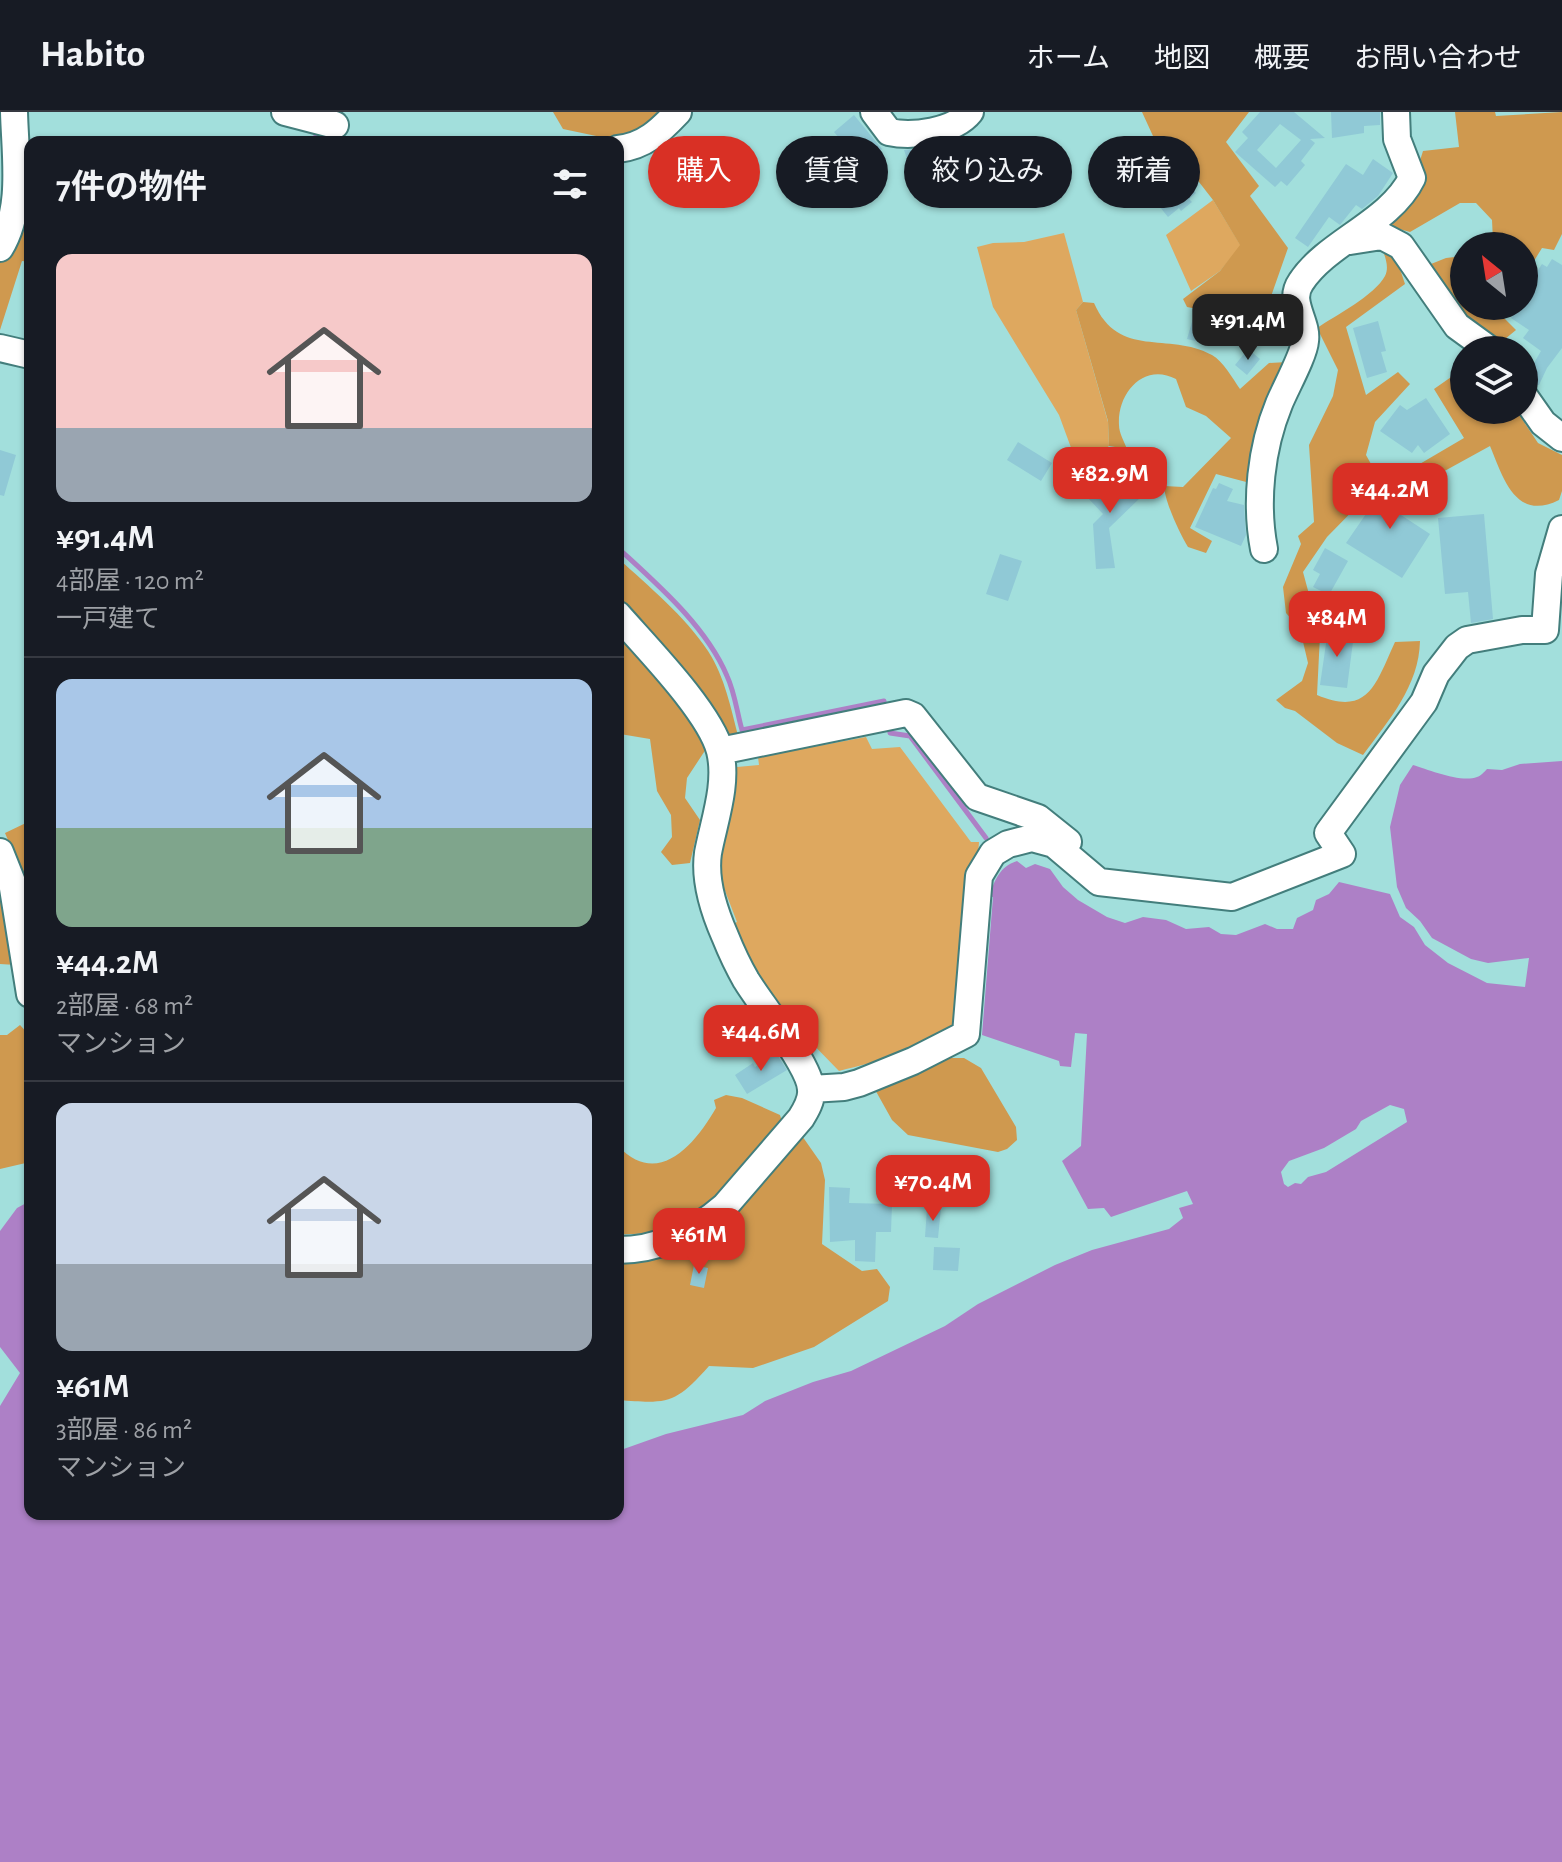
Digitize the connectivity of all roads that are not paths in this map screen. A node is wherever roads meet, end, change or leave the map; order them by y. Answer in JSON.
{"nodes":[{"id":1,"x":14,"y":112,"type":"edge"},
{"id":2,"x":285,"y":112,"type":"edge"},
{"id":3,"x":678,"y":112,"type":"edge"},
{"id":4,"x":874,"y":112,"type":"edge"},
{"id":5,"x":970,"y":112,"type":"edge"},
{"id":6,"x":1396,"y":112,"type":"edge"},
{"id":7,"x":329,"y":125,"type":"edge"},
{"id":8,"x":624,"y":148,"type":"edge"},
{"id":9,"x":1345,"y":242,"type":"junction"},
{"id":10,"x":0,"y":248,"type":"edge"},
{"id":11,"x":1471,"y":336,"type":"edge"},
{"id":12,"x":0,"y":348,"type":"edge"},
{"id":13,"x":24,"y":354,"type":"edge"},
{"id":14,"x":1538,"y":416,"type":"edge"},
{"id":15,"x":1562,"y":438,"type":"edge"},
{"id":16,"x":1562,"y":529,"type":"edge"},
{"id":17,"x":1264,"y":549,"type":"dead end"},
{"id":18,"x":624,"y":622,"type":"edge"},
{"id":19,"x":720,"y":751,"type":"junction"},
{"id":20,"x":0,"y":852,"type":"edge"},
{"id":21,"x":1077,"y":861,"type":"junction"},
{"id":22,"x":24,"y":957,"type":"edge"},
{"id":23,"x":811,"y":1089,"type":"junction"},
{"id":24,"x":624,"y":1249,"type":"edge"}],
"edges":[{"from":1,"to":10,"type":"street"},
{"from":2,"to":7,"type":"street"},
{"from":3,"to":8,"type":"street"},
{"from":4,"to":5,"type":"street"},
{"from":6,"to":9,"type":"street"},
{"from":9,"to":11,"type":"street"},
{"from":9,"to":17,"type":"street"},
{"from":12,"to":13,"type":"street"},
{"from":14,"to":15,"type":"street"},
{"from":16,"to":21,"type":"street"},
{"from":18,"to":19,"type":"street"},
{"from":19,"to":21,"type":"street"},
{"from":19,"to":23,"type":"street"},
{"from":20,"to":22,"type":"street"},
{"from":21,"to":23,"type":"street"},
{"from":23,"to":24,"type":"street"}]}
